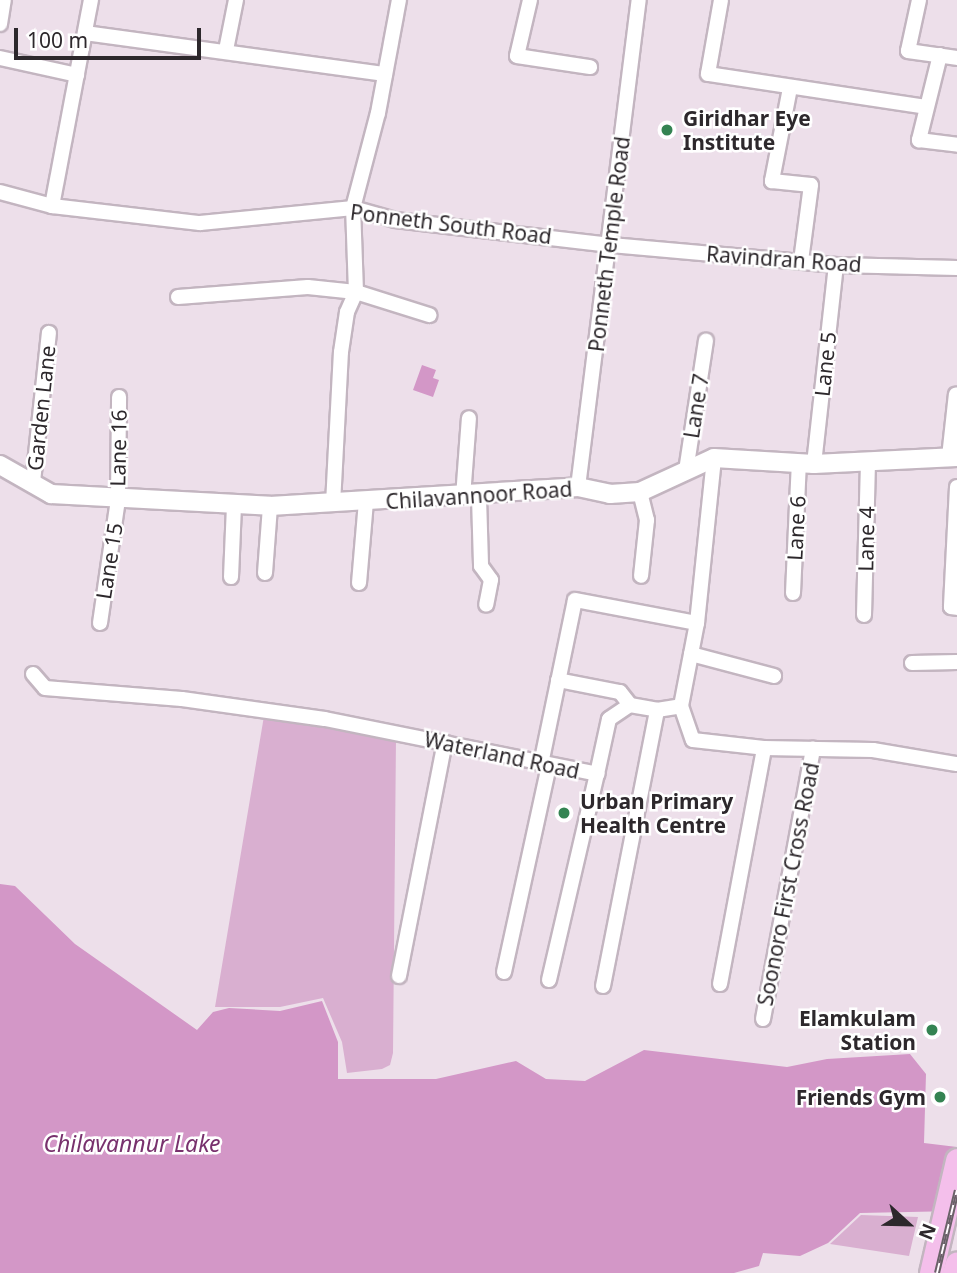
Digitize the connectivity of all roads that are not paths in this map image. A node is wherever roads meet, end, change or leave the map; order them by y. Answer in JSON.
{"nodes":[{"id":1,"x":4,"y":0,"type":"edge"},
{"id":2,"x":91,"y":0,"type":"edge"},
{"id":3,"x":236,"y":0,"type":"edge"},
{"id":4,"x":399,"y":0,"type":"edge"},
{"id":5,"x":530,"y":0,"type":"edge"},
{"id":6,"x":639,"y":0,"type":"edge"},
{"id":7,"x":721,"y":0,"type":"edge"},
{"id":8,"x":919,"y":0,"type":"edge"},
{"id":9,"x":0,"y":24,"type":"edge"},
{"id":10,"x":85,"y":33,"type":"junction"},
{"id":11,"x":226,"y":50,"type":"junction"},
{"id":12,"x":940,"y":55,"type":"junction"},
{"id":13,"x":0,"y":58,"type":"edge"},
{"id":14,"x":957,"y":58,"type":"edge"},
{"id":15,"x":590,"y":67,"type":"dead end"},
{"id":16,"x":385,"y":74,"type":"junction"},
{"id":17,"x":77,"y":75,"type":"junction"},
{"id":18,"x":790,"y":88,"type":"junction"},
{"id":19,"x":926,"y":107,"type":"junction"},
{"id":20,"x":957,"y":145,"type":"edge"},
{"id":21,"x":0,"y":192,"type":"edge"},
{"id":22,"x":52,"y":206,"type":"junction"},
{"id":23,"x":353,"y":208,"type":"junction"},
{"id":24,"x":611,"y":245,"type":"junction"},
{"id":25,"x":801,"y":261,"type":"junction"},
{"id":26,"x":836,"y":265,"type":"junction"},
{"id":27,"x":957,"y":268,"type":"edge"},
{"id":28,"x":356,"y":292,"type":"junction"},
{"id":29,"x":178,"y":297,"type":"dead end"},
{"id":30,"x":429,"y":315,"type":"dead end"},
{"id":31,"x":49,"y":333,"type":"dead end"},
{"id":32,"x":706,"y":341,"type":"dead end"},
{"id":33,"x":956,"y":394,"type":"edge"},
{"id":34,"x":119,"y":397,"type":"dead end"},
{"id":35,"x":469,"y":418,"type":"dead end"},
{"id":36,"x":714,"y":457,"type":"junction"},
{"id":37,"x":953,"y":457,"type":"edge"},
{"id":38,"x":868,"y":463,"type":"junction"},
{"id":39,"x":806,"y":464,"type":"junction"},
{"id":40,"x":0,"y":465,"type":"edge"},
{"id":41,"x":686,"y":471,"type":"junction"},
{"id":42,"x":33,"y":482,"type":"junction"},
{"id":43,"x":578,"y":487,"type":"junction"},
{"id":44,"x":957,"y":487,"type":"edge"},
{"id":45,"x":640,"y":492,"type":"junction"},
{"id":46,"x":471,"y":497,"type":"junction"},
{"id":47,"x":118,"y":499,"type":"junction"},
{"id":48,"x":366,"y":502,"type":"junction"},
{"id":49,"x":333,"y":504,"type":"junction"},
{"id":50,"x":234,"y":505,"type":"junction"},
{"id":51,"x":270,"y":506,"type":"junction"},
{"id":52,"x":265,"y":573,"type":"dead end"},
{"id":53,"x":641,"y":576,"type":"dead end"},
{"id":54,"x":231,"y":577,"type":"dead end"},
{"id":55,"x":359,"y":583,"type":"dead end"},
{"id":56,"x":793,"y":593,"type":"dead end"},
{"id":57,"x":486,"y":605,"type":"dead end"},
{"id":58,"x":957,"y":608,"type":"edge"},
{"id":59,"x":864,"y":615,"type":"dead end"},
{"id":60,"x":100,"y":623,"type":"dead end"},
{"id":61,"x":697,"y":623,"type":"junction"},
{"id":62,"x":691,"y":654,"type":"junction"},
{"id":63,"x":957,"y":662,"type":"edge"},
{"id":64,"x":912,"y":663,"type":"dead end"},
{"id":65,"x":33,"y":674,"type":"dead end"},
{"id":66,"x":774,"y":676,"type":"dead end"},
{"id":67,"x":558,"y":680,"type":"junction"},
{"id":68,"x":630,"y":705,"type":"junction"},
{"id":69,"x":681,"y":706,"type":"junction"},
{"id":70,"x":657,"y":710,"type":"junction"},
{"id":71,"x":445,"y":742,"type":"junction"},
{"id":72,"x":764,"y":748,"type":"junction"},
{"id":73,"x":813,"y":749,"type":"junction"},
{"id":74,"x":957,"y":764,"type":"edge"},
{"id":75,"x":545,"y":765,"type":"junction"},
{"id":76,"x":597,"y":774,"type":"junction"},
{"id":77,"x":503,"y":972,"type":"dead end"},
{"id":78,"x":398,"y":976,"type":"dead end"},
{"id":79,"x":550,"y":980,"type":"dead end"},
{"id":80,"x":720,"y":984,"type":"dead end"},
{"id":81,"x":603,"y":986,"type":"dead end"},
{"id":82,"x":763,"y":1019,"type":"dead end"},
{"id":83,"x":957,"y":1160,"type":"edge"},
{"id":84,"x":957,"y":1263,"type":"edge"},
{"id":85,"x":931,"y":1273,"type":"edge"},
{"id":86,"x":954,"y":1273,"type":"edge"}],
"edges":[{"from":1,"to":9,"type":"street"},
{"from":2,"to":10,"type":"street"},
{"from":3,"to":11,"type":"street"},
{"from":4,"to":16,"type":"street"},
{"from":5,"to":15,"type":"street"},
{"from":6,"to":24,"type":"street","name":"Ponneth Temple Road"},
{"from":7,"to":18,"type":"street"},
{"from":8,"to":12,"type":"street"},
{"from":10,"to":11,"type":"street"},
{"from":10,"to":17,"type":"street"},
{"from":11,"to":16,"type":"street"},
{"from":12,"to":14,"type":"street"},
{"from":12,"to":19,"type":"street"},
{"from":13,"to":17,"type":"street"},
{"from":16,"to":23,"type":"street"},
{"from":17,"to":22,"type":"street"},
{"from":18,"to":19,"type":"street"},
{"from":18,"to":25,"type":"street"},
{"from":19,"to":20,"type":"street"},
{"from":21,"to":22,"type":"street","name":"Ponneth South Road"},
{"from":22,"to":23,"type":"street","name":"Ponneth South Road"},
{"from":23,"to":24,"type":"street","name":"Ponneth South Road"},
{"from":23,"to":28,"type":"street"},
{"from":24,"to":25,"type":"street","name":"Ravindran Road"},
{"from":24,"to":43,"type":"street","name":"Ponneth Temple Road"},
{"from":25,"to":26,"type":"street","name":"Ravindran Road"},
{"from":26,"to":27,"type":"street","name":"Ravindran Road"},
{"from":26,"to":39,"type":"street","name":"Lane 5"},
{"from":28,"to":29,"type":"street"},
{"from":28,"to":30,"type":"street"},
{"from":28,"to":49,"type":"street"},
{"from":31,"to":42,"type":"street","name":"Garden Lane"},
{"from":32,"to":41,"type":"street","name":"Lane 7"},
{"from":33,"to":37,"type":"street"},
{"from":34,"to":47,"type":"street","name":"Lane 16"},
{"from":35,"to":46,"type":"street"},
{"from":36,"to":39,"type":"street"},
{"from":36,"to":41,"type":"street","name":"Chilavannoor Road"},
{"from":36,"to":61,"type":"street"},
{"from":37,"to":38,"type":"street"},
{"from":38,"to":39,"type":"street"},
{"from":38,"to":59,"type":"street","name":"Lane 4"},
{"from":39,"to":56,"type":"street","name":"Lane 6"},
{"from":40,"to":42,"type":"street","name":"Chilavannoor Road"},
{"from":41,"to":45,"type":"street","name":"Chilavannoor Road"},
{"from":42,"to":47,"type":"street","name":"Chilavannoor Road"},
{"from":43,"to":45,"type":"street","name":"Chilavannoor Road"},
{"from":43,"to":46,"type":"street","name":"Chilavannoor Road"},
{"from":44,"to":58,"type":"street"},
{"from":45,"to":53,"type":"street"},
{"from":46,"to":48,"type":"street","name":"Chilavannoor Road"},
{"from":46,"to":57,"type":"street"},
{"from":47,"to":50,"type":"street","name":"Chilavannoor Road"},
{"from":47,"to":60,"type":"street","name":"Lane 15"},
{"from":48,"to":49,"type":"street","name":"Chilavannoor Road"},
{"from":48,"to":55,"type":"street"},
{"from":49,"to":51,"type":"street","name":"Chilavannoor Road"},
{"from":50,"to":51,"type":"street","name":"Chilavannoor Road"},
{"from":50,"to":54,"type":"street"},
{"from":51,"to":52,"type":"street"},
{"from":61,"to":62,"type":"street"},
{"from":61,"to":67,"type":"street"},
{"from":62,"to":66,"type":"street"},
{"from":62,"to":69,"type":"street"},
{"from":63,"to":64,"type":"street"},
{"from":65,"to":71,"type":"street","name":"Waterland Road"},
{"from":67,"to":68,"type":"street"},
{"from":67,"to":75,"type":"street"},
{"from":68,"to":70,"type":"street"},
{"from":68,"to":76,"type":"street","name":"Waterland Road"},
{"from":69,"to":70,"type":"street"},
{"from":69,"to":72,"type":"street"},
{"from":70,"to":81,"type":"street"},
{"from":71,"to":75,"type":"street","name":"Waterland Road"},
{"from":71,"to":78,"type":"street"},
{"from":72,"to":73,"type":"street"},
{"from":72,"to":80,"type":"street"},
{"from":73,"to":74,"type":"street"},
{"from":73,"to":82,"type":"street","name":"Soonoro First Cross Road"},
{"from":75,"to":76,"type":"street","name":"Waterland Road"},
{"from":75,"to":77,"type":"street"},
{"from":76,"to":79,"type":"street"},
{"from":83,"to":85,"type":"main road"},
{"from":84,"to":86,"type":"main road"}]}
